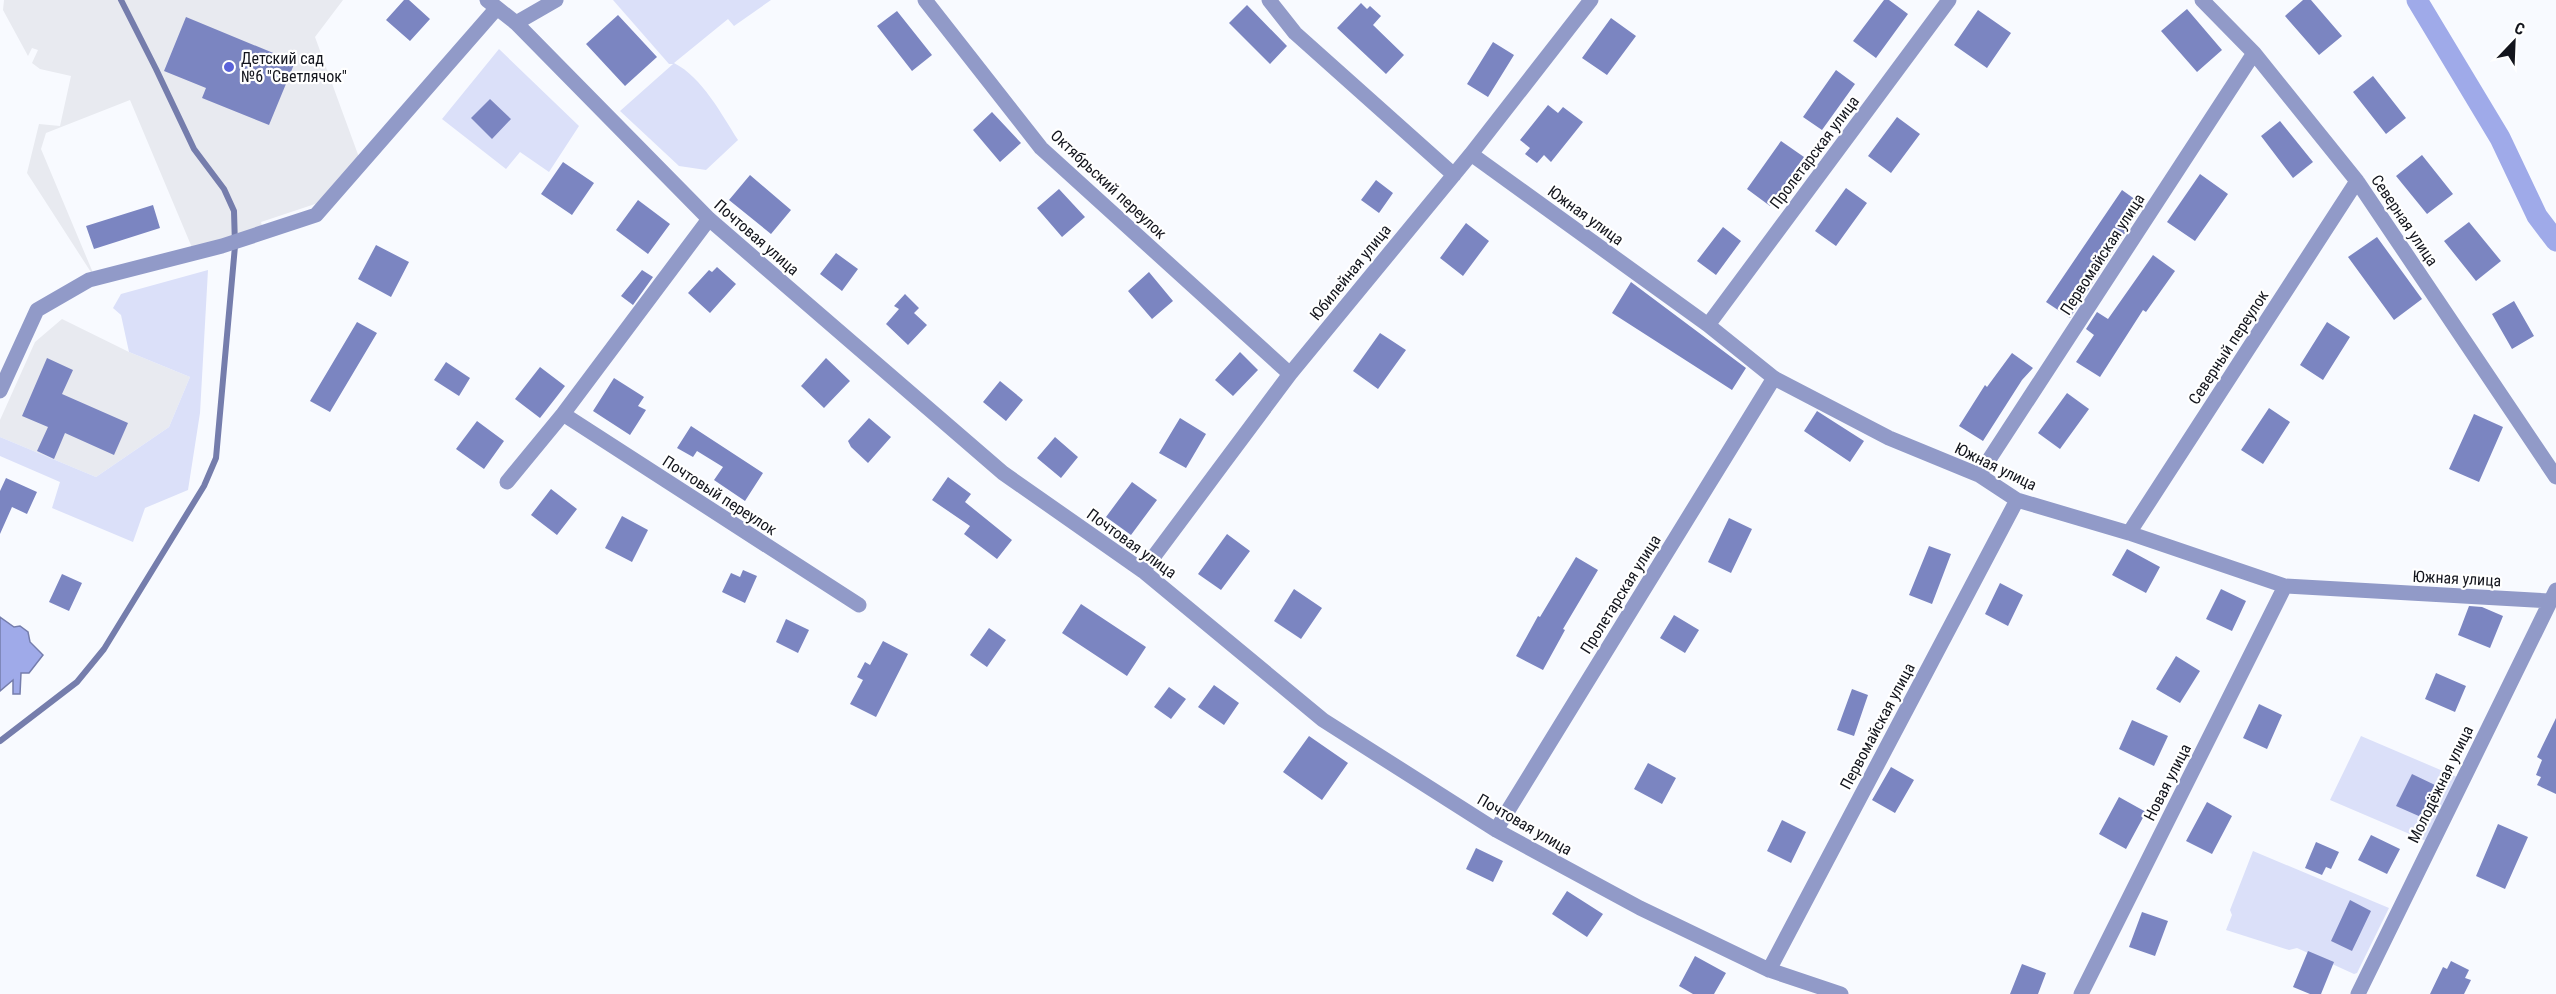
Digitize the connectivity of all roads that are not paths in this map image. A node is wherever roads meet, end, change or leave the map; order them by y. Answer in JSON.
{"nodes":[{"id":1,"x":556,"y":0,"type":"edge"},
{"id":2,"x":925,"y":0,"type":"edge"},
{"id":3,"x":1269,"y":0,"type":"edge"},
{"id":4,"x":1591,"y":0,"type":"edge"},
{"id":5,"x":1949,"y":0,"type":"edge"},
{"id":6,"x":2202,"y":0,"type":"edge"},
{"id":7,"x":491,"y":5,"type":"edge"},
{"id":8,"x":516,"y":23,"type":"junction"},
{"id":9,"x":2254,"y":53,"type":"junction"},
{"id":10,"x":1471,"y":154,"type":"junction"},
{"id":11,"x":1454,"y":174,"type":"junction"},
{"id":12,"x":2357,"y":181,"type":"junction"},
{"id":13,"x":709,"y":219,"type":"junction"},
{"id":14,"x":1708,"y":325,"type":"junction"},
{"id":15,"x":1290,"y":374,"type":"junction"},
{"id":16,"x":1774,"y":378,"type":"junction"},
{"id":17,"x":0,"y":391,"type":"edge"},
{"id":18,"x":562,"y":414,"type":"junction"},
{"id":19,"x":1979,"y":475,"type":"junction"},
{"id":20,"x":2556,"y":477,"type":"edge"},
{"id":21,"x":507,"y":482,"type":"dead end"},
{"id":22,"x":2017,"y":500,"type":"junction"},
{"id":23,"x":2129,"y":533,"type":"junction"},
{"id":24,"x":1143,"y":572,"type":"junction"},
{"id":25,"x":2285,"y":586,"type":"junction"},
{"id":26,"x":2552,"y":595,"type":"edge"},
{"id":27,"x":858,"y":605,"type":"dead end"},
{"id":28,"x":1496,"y":830,"type":"junction"},
{"id":29,"x":1768,"y":970,"type":"junction"},
{"id":30,"x":1841,"y":994,"type":"edge"},
{"id":31,"x":2081,"y":994,"type":"edge"},
{"id":32,"x":2358,"y":994,"type":"edge"}],
"edges":[{"from":1,"to":8,"type":"street"},
{"from":2,"to":15,"type":"street","name":"Октябрьский переулок"},
{"from":3,"to":11,"type":"street"},
{"from":4,"to":10,"type":"street","name":"Юбилейная улица"},
{"from":5,"to":14,"type":"street","name":"Пролетарская улица"},
{"from":6,"to":9,"type":"street","name":"Северная улица"},
{"from":7,"to":8,"type":"street","name":"Почтовая улица"},
{"from":7,"to":17,"type":"street"},
{"from":8,"to":13,"type":"street","name":"Почтовая улица"},
{"from":9,"to":12,"type":"street","name":"Северная улица"},
{"from":9,"to":19,"type":"street","name":"Первомайская улица"},
{"from":10,"to":11,"type":"street","name":"Юбилейная улица"},
{"from":10,"to":14,"type":"street","name":"Южная улица"},
{"from":11,"to":15,"type":"street","name":"Юбилейная улица"},
{"from":12,"to":20,"type":"street","name":"Северная улица"},
{"from":12,"to":23,"type":"street","name":"Северный переулок"},
{"from":13,"to":18,"type":"street"},
{"from":13,"to":24,"type":"street","name":"Почтовая улица"},
{"from":14,"to":16,"type":"street","name":"Южная улица"},
{"from":15,"to":24,"type":"street","name":"Юбилейная улица"},
{"from":16,"to":19,"type":"street","name":"Южная улица"},
{"from":16,"to":28,"type":"street","name":"Пролетарская улица"},
{"from":18,"to":21,"type":"street"},
{"from":18,"to":27,"type":"street","name":"Почтовый переулок"},
{"from":19,"to":22,"type":"street","name":"Южная улица"},
{"from":22,"to":23,"type":"street","name":"Южная улица"},
{"from":22,"to":29,"type":"street","name":"Первомайская улица"},
{"from":23,"to":25,"type":"street","name":"Южная улица"},
{"from":24,"to":28,"type":"street","name":"Почтовая улица"},
{"from":25,"to":26,"type":"street","name":"Южная улица"},
{"from":25,"to":31,"type":"street","name":"Новая улица"},
{"from":26,"to":32,"type":"street","name":"Молодёжная улица"},
{"from":28,"to":29,"type":"street","name":"Почтовая улица"},
{"from":29,"to":30,"type":"street","name":"Почтовая улица"}]}
